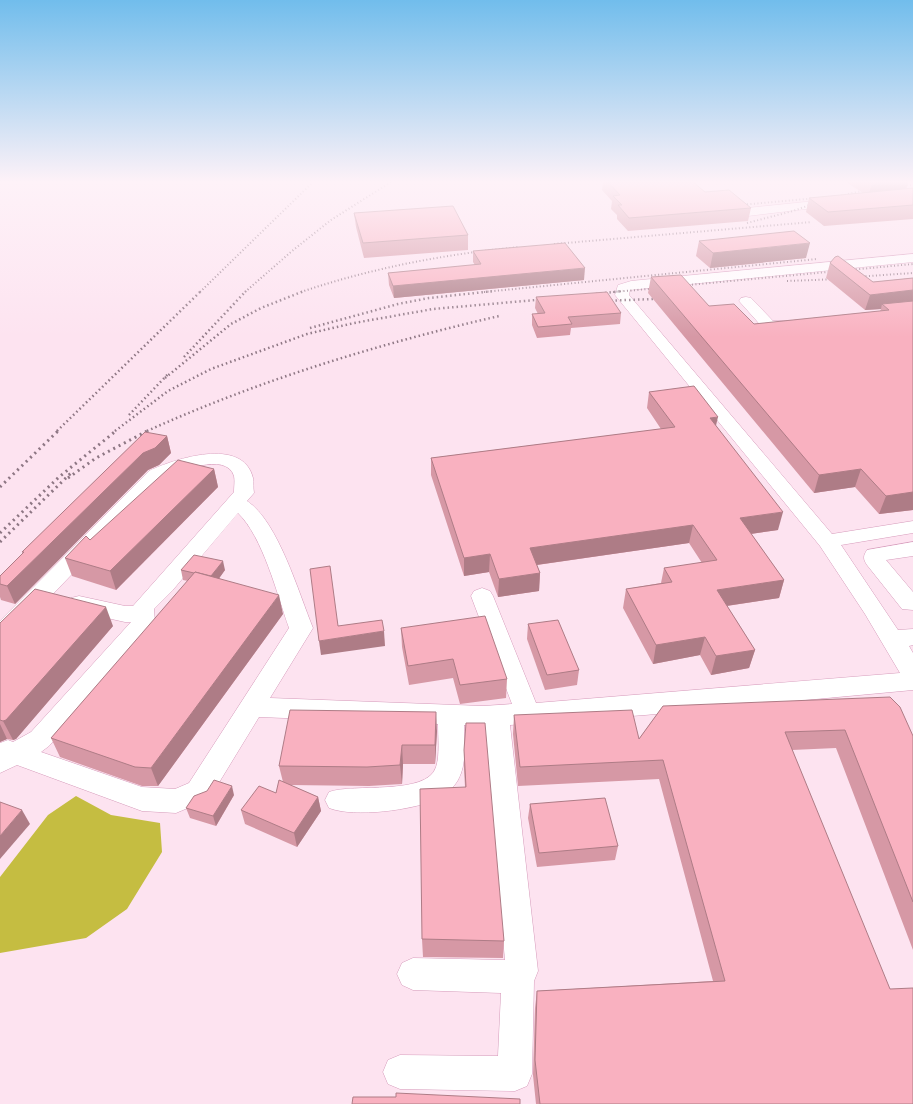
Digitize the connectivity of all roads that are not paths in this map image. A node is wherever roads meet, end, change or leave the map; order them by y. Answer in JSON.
{"nodes":[{"id":1,"x":913,"y":258,"type":"edge"},
{"id":2,"x":746,"y":301,"type":"dead end"},
{"id":3,"x":807,"y":322,"type":"edge"},
{"id":4,"x":236,"y":503,"type":"junction"},
{"id":5,"x":913,"y":527,"type":"edge"},
{"id":6,"x":827,"y":541,"type":"junction"},
{"id":7,"x":913,"y":549,"type":"edge"},
{"id":8,"x":39,"y":594,"type":"junction"},
{"id":9,"x":482,"y":596,"type":"dead end"},
{"id":10,"x":911,"y":602,"type":"edge"},
{"id":11,"x":873,"y":608,"type":"junction"},
{"id":12,"x":142,"y":613,"type":"junction"},
{"id":13,"x":0,"y":635,"type":"edge"},
{"id":14,"x":903,"y":638,"type":"edge"},
{"id":15,"x":913,"y":673,"type":"edge"},
{"id":16,"x":913,"y":681,"type":"edge"},
{"id":17,"x":252,"y":707,"type":"junction"},
{"id":18,"x":451,"y":714,"type":"junction"},
{"id":19,"x":528,"y":714,"type":"junction"},
{"id":20,"x":496,"y":715,"type":"junction"},
{"id":21,"x":5,"y":755,"type":"edge"},
{"id":22,"x":339,"y":800,"type":"dead end"},
{"id":23,"x":413,"y":974,"type":"dead end"},
{"id":24,"x":518,"y":977,"type":"junction"},
{"id":25,"x":400,"y":1072,"type":"dead end"}],
"edges":[{"from":1,"to":6,"type":"street"},
{"from":2,"to":3,"type":"street"},
{"from":4,"to":8,"type":"street"},
{"from":4,"to":12,"type":"street"},
{"from":4,"to":17,"type":"street"},
{"from":5,"to":6,"type":"street"},
{"from":6,"to":11,"type":"street"},
{"from":7,"to":10,"type":"street"},
{"from":8,"to":12,"type":"street"},
{"from":8,"to":13,"type":"street"},
{"from":9,"to":19,"type":"street"},
{"from":10,"to":11,"type":"street"},
{"from":11,"to":14,"type":"street"},
{"from":12,"to":21,"type":"street"},
{"from":14,"to":15,"type":"street"},
{"from":16,"to":19,"type":"street"},
{"from":17,"to":18,"type":"street"},
{"from":17,"to":21,"type":"street"},
{"from":18,"to":20,"type":"street"},
{"from":18,"to":22,"type":"street"},
{"from":19,"to":20,"type":"street"},
{"from":20,"to":24,"type":"street"},
{"from":23,"to":24,"type":"street"},
{"from":24,"to":25,"type":"street"}]}
